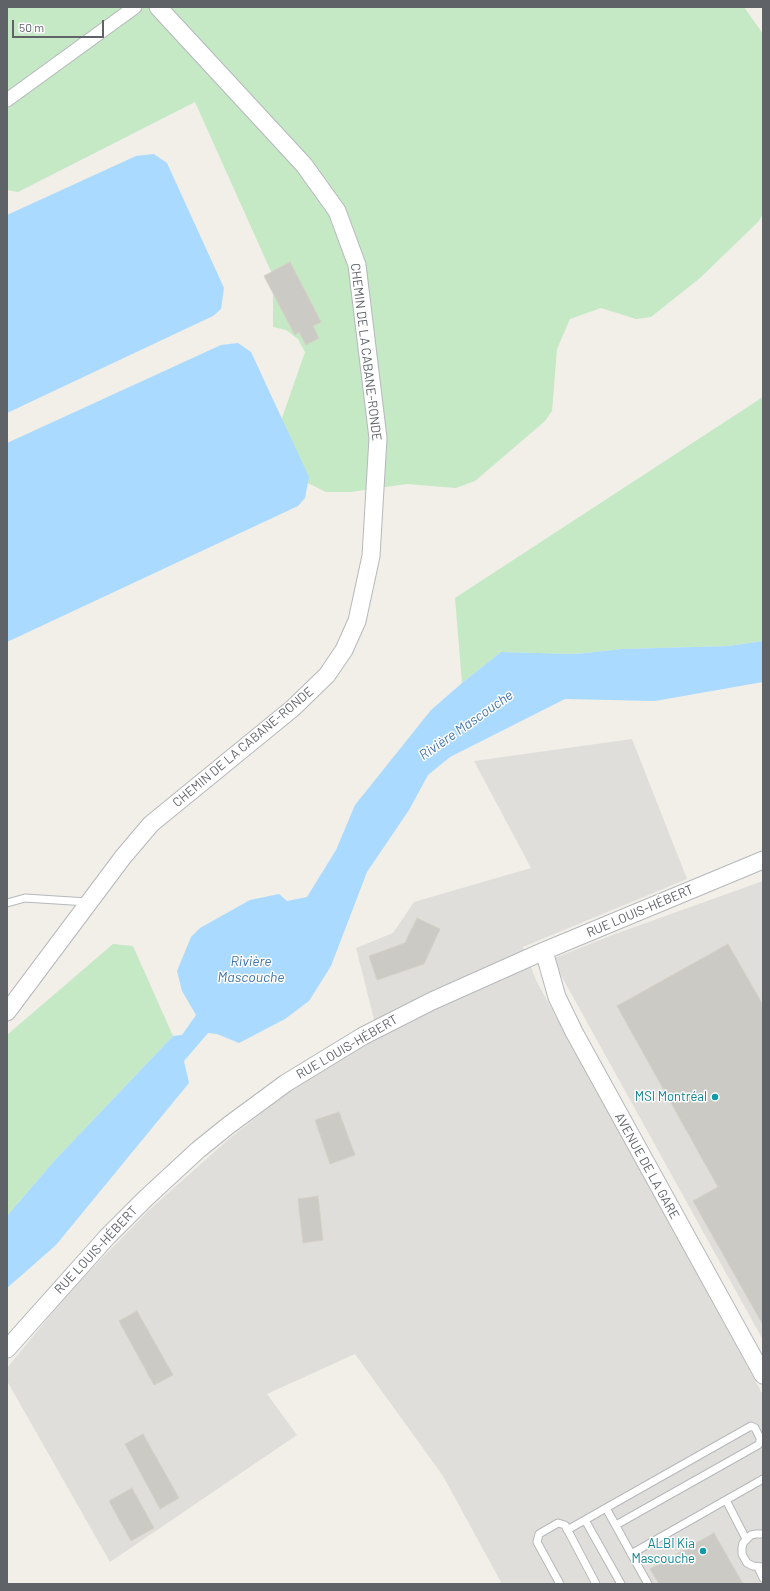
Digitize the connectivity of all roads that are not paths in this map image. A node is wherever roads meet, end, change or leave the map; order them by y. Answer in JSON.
{"nodes":[{"id":1,"x":135,"y":7,"type":"edge"},
{"id":2,"x":158,"y":7,"type":"edge"},
{"id":3,"x":7,"y":100,"type":"edge"},
{"id":4,"x":763,"y":860,"type":"edge"},
{"id":5,"x":89,"y":902,"type":"junction"},
{"id":6,"x":7,"y":903,"type":"edge"},
{"id":7,"x":544,"y":952,"type":"junction"},
{"id":8,"x":7,"y":1012,"type":"edge"},
{"id":9,"x":7,"y":1349,"type":"edge"},
{"id":10,"x":763,"y":1375,"type":"edge"},
{"id":11,"x":763,"y":1479,"type":"edge"},
{"id":12,"x":726,"y":1500,"type":"junction"},
{"id":13,"x":606,"y":1508,"type":"junction"},
{"id":14,"x":585,"y":1520,"type":"junction"},
{"id":15,"x":616,"y":1525,"type":"junction"},
{"id":16,"x":567,"y":1530,"type":"junction"},
{"id":17,"x":763,"y":1534,"type":"edge"},
{"id":18,"x":746,"y":1539,"type":"junction"},
{"id":19,"x":631,"y":1554,"type":"junction"},
{"id":20,"x":761,"y":1567,"type":"edge"},
{"id":21,"x":763,"y":1578,"type":"edge"},
{"id":22,"x":560,"y":1584,"type":"edge"},
{"id":23,"x":596,"y":1584,"type":"edge"},
{"id":24,"x":621,"y":1584,"type":"edge"},
{"id":25,"x":648,"y":1584,"type":"edge"}],
"edges":[{"from":1,"to":3,"type":"street"},
{"from":2,"to":5,"type":"street","name":"CHEMIN DE LA CABANE-RONDE"},
{"from":4,"to":7,"type":"street","name":"RUE LOUIS-HÉBERT"},
{"from":5,"to":6,"type":"lane"},
{"from":5,"to":8,"type":"street","name":"CHEMIN DE LA CABANE-RONDE"},
{"from":7,"to":9,"type":"street","name":"RUE LOUIS-HÉBERT"},
{"from":7,"to":10,"type":"street","name":"AVENUE DE LA GARE"},
{"from":11,"to":12,"type":"lane"},
{"from":12,"to":18,"type":"lane"},
{"from":12,"to":19,"type":"lane"},
{"from":13,"to":14,"type":"lane"},
{"from":13,"to":15,"type":"lane"},
{"from":13,"to":15,"type":"lane"},
{"from":14,"to":16,"type":"lane"},
{"from":14,"to":24,"type":"lane"},
{"from":15,"to":19,"type":"lane"},
{"from":16,"to":22,"type":"lane"},
{"from":16,"to":23,"type":"lane"},
{"from":17,"to":18,"type":"lane"},
{"from":18,"to":20,"type":"lane"},
{"from":19,"to":25,"type":"lane"},
{"from":20,"to":21,"type":"lane"}]}
